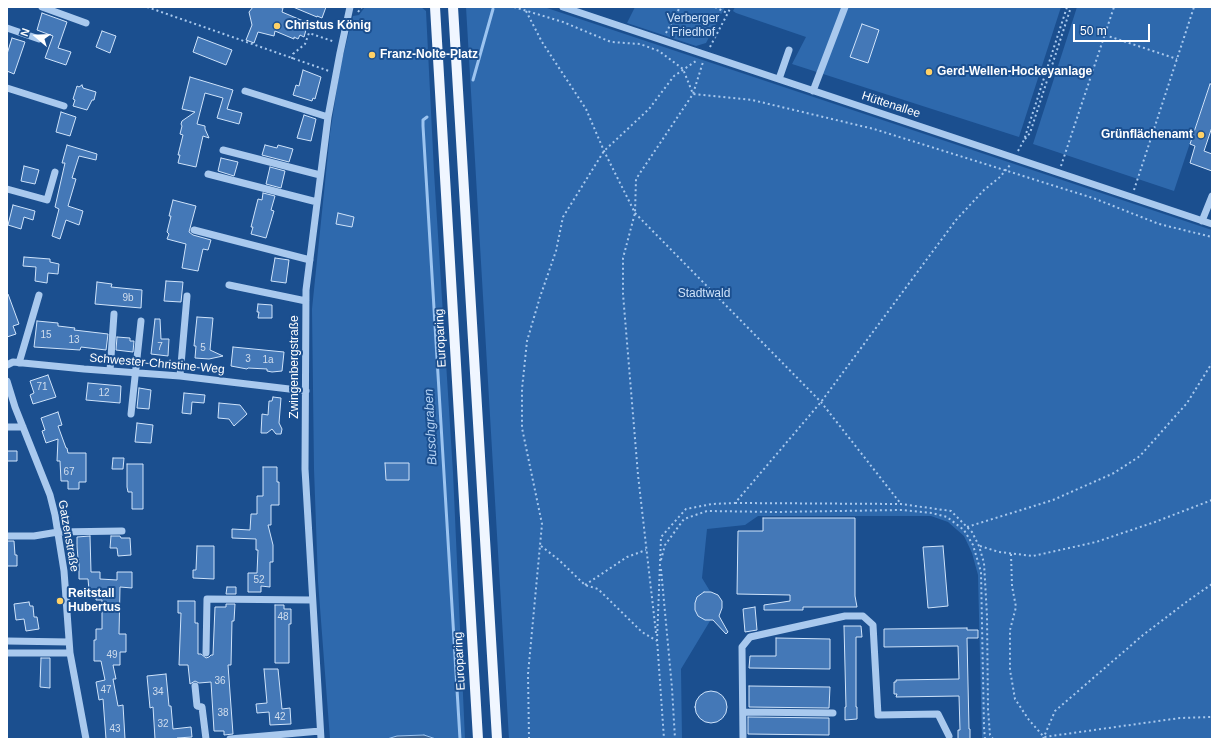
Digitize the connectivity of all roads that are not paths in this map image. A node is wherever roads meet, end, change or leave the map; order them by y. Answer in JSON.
{"nodes":[{"id":1,"x":42,"y":7,"type":"edge"},
{"id":2,"x":350,"y":7,"type":"edge"},
{"id":3,"x":434,"y":7,"type":"edge"},
{"id":4,"x":454,"y":7,"type":"edge"},
{"id":5,"x":563,"y":7,"type":"edge"},
{"id":6,"x":845,"y":7,"type":"edge"},
{"id":7,"x":86,"y":23,"type":"dead end"},
{"id":8,"x":7,"y":28,"type":"edge"},
{"id":9,"x":39,"y":39,"type":"dead end"},
{"id":10,"x":789,"y":50,"type":"dead end"},
{"id":11,"x":779,"y":79,"type":"junction"},
{"id":12,"x":7,"y":88,"type":"edge"},
{"id":13,"x":245,"y":91,"type":"dead end"},
{"id":14,"x":813,"y":91,"type":"junction"},
{"id":15,"x":64,"y":106,"type":"dead end"},
{"id":16,"x":328,"y":117,"type":"junction"},
{"id":17,"x":223,"y":150,"type":"dead end"},
{"id":18,"x":55,"y":172,"type":"dead end"},
{"id":19,"x":208,"y":174,"type":"dead end"},
{"id":20,"x":320,"y":175,"type":"junction"},
{"id":21,"x":7,"y":189,"type":"edge"},
{"id":22,"x":1212,"y":196,"type":"edge"},
{"id":23,"x":317,"y":202,"type":"junction"},
{"id":24,"x":1202,"y":221,"type":"junction"},
{"id":25,"x":1212,"y":224,"type":"edge"},
{"id":26,"x":194,"y":230,"type":"dead end"},
{"id":27,"x":310,"y":260,"type":"junction"},
{"id":28,"x":229,"y":285,"type":"dead end"},
{"id":29,"x":39,"y":295,"type":"dead end"},
{"id":30,"x":187,"y":296,"type":"dead end"},
{"id":31,"x":306,"y":301,"type":"junction"},
{"id":32,"x":114,"y":314,"type":"dead end"},
{"id":33,"x":141,"y":320,"type":"dead end"},
{"id":34,"x":19,"y":363,"type":"junction"},
{"id":35,"x":7,"y":365,"type":"edge"},
{"id":36,"x":110,"y":371,"type":"junction"},
{"id":37,"x":135,"y":373,"type":"junction"},
{"id":38,"x":180,"y":376,"type":"junction"},
{"id":39,"x":7,"y":381,"type":"edge"},
{"id":40,"x":306,"y":390,"type":"junction"},
{"id":41,"x":131,"y":414,"type":"dead end"},
{"id":42,"x":7,"y":427,"type":"edge"},
{"id":43,"x":23,"y":427,"type":"junction"},
{"id":44,"x":122,"y":531,"type":"dead end"},
{"id":45,"x":58,"y":532,"type":"junction"},
{"id":46,"x":7,"y":536,"type":"edge"},
{"id":47,"x":312,"y":600,"type":"junction"},
{"id":48,"x":7,"y":641,"type":"edge"},
{"id":49,"x":69,"y":642,"type":"junction"},
{"id":50,"x":7,"y":653,"type":"edge"},
{"id":51,"x":206,"y":653,"type":"dead end"},
{"id":52,"x":70,"y":654,"type":"junction"},
{"id":53,"x":195,"y":686,"type":"dead end"},
{"id":54,"x":743,"y":712,"type":"junction"},
{"id":55,"x":833,"y":713,"type":"dead end"},
{"id":56,"x":320,"y":731,"type":"junction"},
{"id":57,"x":949,"y":736,"type":"dead end"},
{"id":58,"x":86,"y":739,"type":"edge"},
{"id":59,"x":206,"y":739,"type":"edge"},
{"id":60,"x":230,"y":739,"type":"edge"},
{"id":61,"x":321,"y":739,"type":"edge"},
{"id":62,"x":478,"y":739,"type":"edge"},
{"id":63,"x":497,"y":739,"type":"edge"},
{"id":64,"x":743,"y":739,"type":"edge"}],
"edges":[{"from":1,"to":7,"type":"street"},
{"from":2,"to":16,"type":"street","name":"Zwingenbergstraße"},
{"from":3,"to":62,"type":"main road","name":"Europaring"},
{"from":4,"to":63,"type":"main road"},
{"from":5,"to":11,"type":"street","name":"Hüttenallee"},
{"from":6,"to":14,"type":"street"},
{"from":8,"to":9,"type":"street"},
{"from":10,"to":11,"type":"street"},
{"from":11,"to":14,"type":"street","name":"Hüttenallee"},
{"from":12,"to":15,"type":"street"},
{"from":13,"to":16,"type":"street"},
{"from":14,"to":24,"type":"street","name":"Hüttenallee"},
{"from":16,"to":20,"type":"street","name":"Zwingenbergstraße"},
{"from":17,"to":20,"type":"street"},
{"from":18,"to":21,"type":"street"},
{"from":19,"to":23,"type":"street"},
{"from":20,"to":23,"type":"street","name":"Zwingenbergstraße"},
{"from":22,"to":24,"type":"street"},
{"from":23,"to":27,"type":"street","name":"Zwingenbergstraße"},
{"from":24,"to":25,"type":"street","name":"Hüttenallee"},
{"from":26,"to":27,"type":"street"},
{"from":27,"to":31,"type":"street","name":"Zwingenbergstraße"},
{"from":28,"to":31,"type":"street"},
{"from":29,"to":34,"type":"street"},
{"from":30,"to":38,"type":"street"},
{"from":31,"to":40,"type":"street","name":"Zwingenbergstraße"},
{"from":32,"to":36,"type":"street"},
{"from":33,"to":37,"type":"street"},
{"from":34,"to":35,"type":"street","name":"Schwester-Christine-Weg"},
{"from":34,"to":36,"type":"street","name":"Schwester-Christine-Weg"},
{"from":36,"to":37,"type":"street","name":"Schwester-Christine-Weg"},
{"from":37,"to":38,"type":"street","name":"Schwester-Christine-Weg"},
{"from":37,"to":41,"type":"street"},
{"from":38,"to":40,"type":"street","name":"Schwester-Christine-Weg"},
{"from":39,"to":43,"type":"street","name":"Gatzenstraße"},
{"from":40,"to":47,"type":"street","name":"Zwingenbergstraße"},
{"from":42,"to":43,"type":"street"},
{"from":43,"to":45,"type":"street","name":"Gatzenstraße"},
{"from":44,"to":45,"type":"street"},
{"from":45,"to":46,"type":"street"},
{"from":45,"to":49,"type":"street","name":"Gatzenstraße"},
{"from":47,"to":51,"type":"street"},
{"from":47,"to":56,"type":"street","name":"Zwingenbergstraße"},
{"from":48,"to":49,"type":"street"},
{"from":49,"to":52,"type":"street","name":"Gatzenstraße"},
{"from":50,"to":52,"type":"street"},
{"from":52,"to":58,"type":"street","name":"Gatzenstraße"},
{"from":53,"to":59,"type":"street"},
{"from":54,"to":55,"type":"street"},
{"from":54,"to":57,"type":"street"},
{"from":54,"to":64,"type":"street"},
{"from":56,"to":60,"type":"street"},
{"from":56,"to":61,"type":"street","name":"Zwingenbergstraße"}]}
